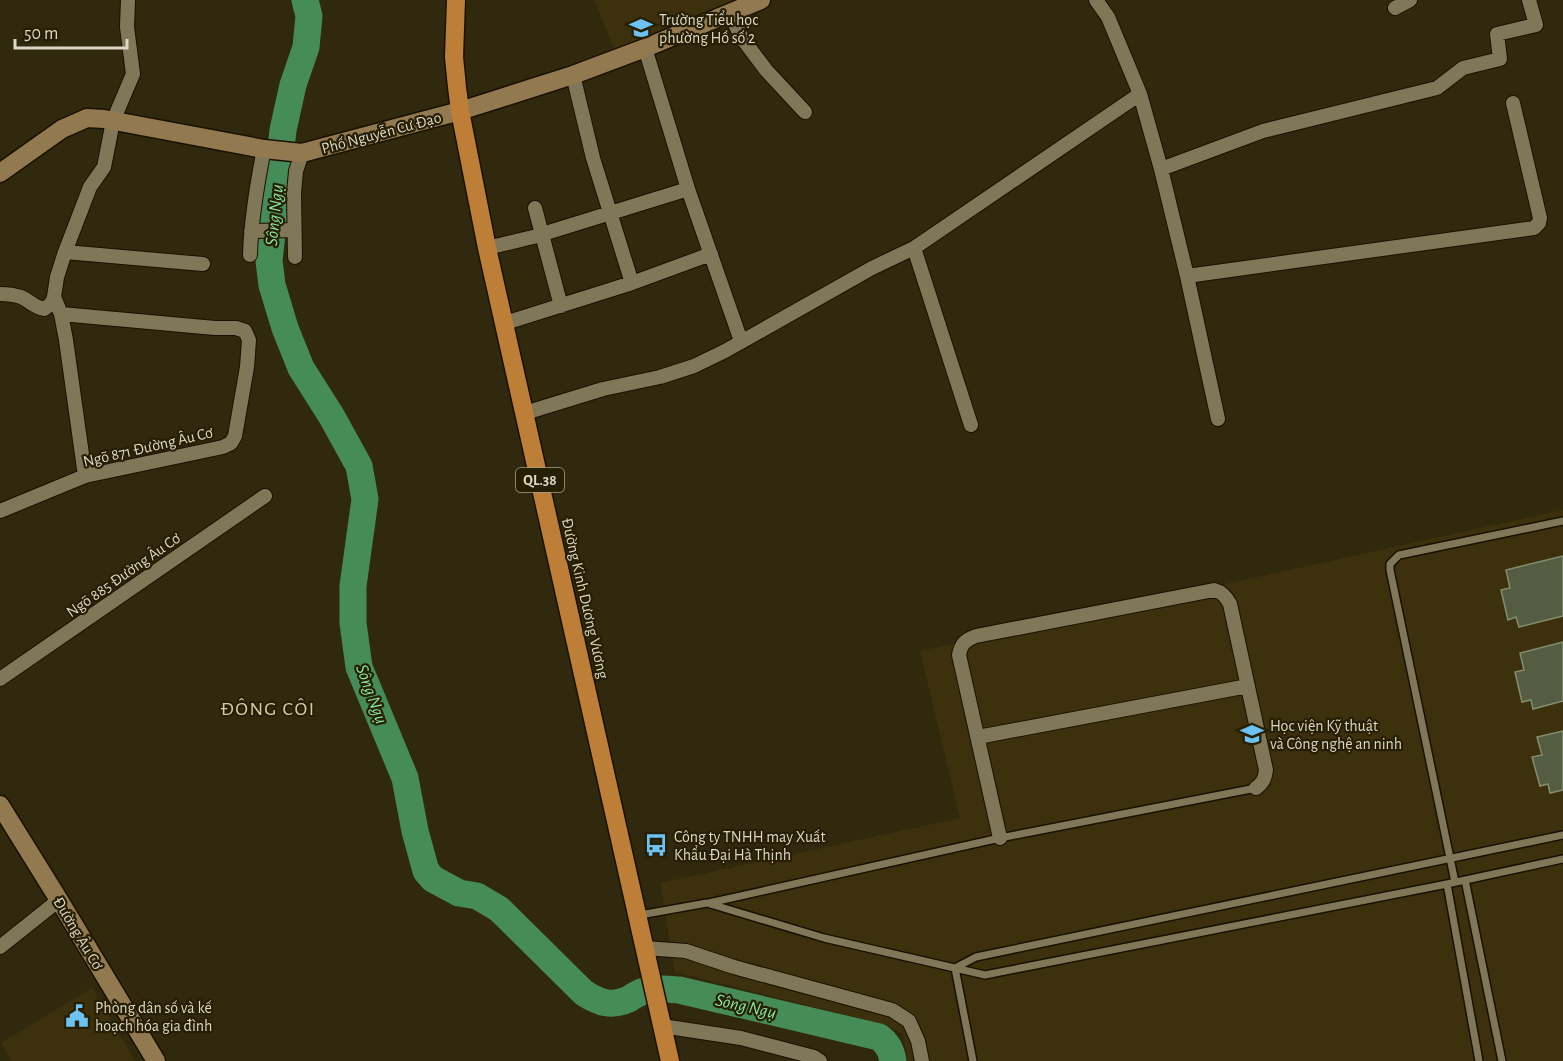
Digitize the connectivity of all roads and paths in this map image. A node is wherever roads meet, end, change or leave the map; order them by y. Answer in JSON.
{"nodes":[{"id":1,"x":128,"y":0,"type":"edge"},
{"id":2,"x":456,"y":0,"type":"edge"},
{"id":3,"x":1096,"y":0,"type":"edge"},
{"id":4,"x":1410,"y":0,"type":"edge"},
{"id":5,"x":1529,"y":0,"type":"edge"},
{"id":6,"x":755,"y":1,"type":"edge"},
{"id":7,"x":1395,"y":8,"type":"dead end"},
{"id":8,"x":730,"y":14,"type":"junction"},
{"id":9,"x":645,"y":48,"type":"junction"},
{"id":10,"x":573,"y":75,"type":"junction"},
{"id":11,"x":1140,"y":93,"type":"junction"},
{"id":12,"x":1513,"y":103,"type":"dead end"},
{"id":13,"x":460,"y":111,"type":"junction"},
{"id":14,"x":805,"y":112,"type":"dead end"},
{"id":15,"x":113,"y":121,"type":"junction"},
{"id":16,"x":264,"y":149,"type":"junction"},
{"id":17,"x":302,"y":153,"type":"junction"},
{"id":18,"x":1161,"y":169,"type":"junction"},
{"id":19,"x":0,"y":173,"type":"edge"},
{"id":20,"x":688,"y":189,"type":"junction"},
{"id":21,"x":535,"y":208,"type":"dead end"},
{"id":22,"x":610,"y":213,"type":"junction"},
{"id":23,"x":294,"y":230,"type":"junction"},
{"id":24,"x":251,"y":231,"type":"junction"},
{"id":25,"x":542,"y":234,"type":"junction"},
{"id":26,"x":487,"y":248,"type":"junction"},
{"id":27,"x":914,"y":248,"type":"junction"},
{"id":28,"x":65,"y":252,"type":"junction"},
{"id":29,"x":711,"y":254,"type":"junction"},
{"id":30,"x":249,"y":255,"type":"dead end"},
{"id":31,"x":295,"y":257,"type":"dead end"},
{"id":32,"x":203,"y":264,"type":"dead end"},
{"id":33,"x":1187,"y":276,"type":"junction"},
{"id":34,"x":632,"y":283,"type":"junction"},
{"id":35,"x":0,"y":294,"type":"edge"},
{"id":36,"x":54,"y":297,"type":"junction"},
{"id":37,"x":561,"y":306,"type":"junction"},
{"id":38,"x":60,"y":314,"type":"junction"},
{"id":39,"x":504,"y":324,"type":"junction"},
{"id":40,"x":741,"y":341,"type":"junction"},
{"id":41,"x":525,"y":413,"type":"junction"},
{"id":42,"x":1218,"y":419,"type":"dead end"},
{"id":43,"x":971,"y":425,"type":"dead end"},
{"id":44,"x":85,"y":476,"type":"junction"},
{"id":45,"x":265,"y":496,"type":"dead end"},
{"id":46,"x":0,"y":511,"type":"edge"},
{"id":47,"x":1563,"y":522,"type":"edge"},
{"id":48,"x":0,"y":679,"type":"edge"},
{"id":49,"x":1248,"y":686,"type":"junction"},
{"id":50,"x":978,"y":737,"type":"junction"},
{"id":51,"x":1256,"y":788,"type":"joint"},
{"id":52,"x":0,"y":806,"type":"edge"},
{"id":53,"x":1563,"y":835,"type":"edge"},
{"id":54,"x":1000,"y":838,"type":"junction"},
{"id":55,"x":1450,"y":859,"type":"junction"},
{"id":56,"x":1563,"y":859,"type":"edge"},
{"id":57,"x":1465,"y":880,"type":"junction"},
{"id":58,"x":1451,"y":883,"type":"junction"},
{"id":59,"x":59,"y":900,"type":"junction"},
{"id":60,"x":707,"y":903,"type":"junction"},
{"id":61,"x":637,"y":915,"type":"junction"},
{"id":62,"x":0,"y":947,"type":"edge"},
{"id":63,"x":646,"y":953,"type":"junction"},
{"id":64,"x":955,"y":968,"type":"junction"},
{"id":65,"x":661,"y":1024,"type":"junction"},
{"id":66,"x":156,"y":1061,"type":"edge"},
{"id":67,"x":670,"y":1061,"type":"edge"},
{"id":68,"x":820,"y":1061,"type":"edge"},
{"id":69,"x":922,"y":1061,"type":"edge"},
{"id":70,"x":973,"y":1061,"type":"edge"},
{"id":71,"x":1479,"y":1061,"type":"edge"},
{"id":72,"x":1502,"y":1061,"type":"edge"}],
"edges":[{"from":1,"to":15,"type":"street"},
{"from":2,"to":13,"type":"highway","name":"Đường Kinh Dương Vương","number":"QL.38"},
{"from":3,"to":11,"type":"street"},
{"from":4,"to":7,"type":"street"},
{"from":5,"to":18,"type":"street"},
{"from":6,"to":8,"type":"street","name":"Phố Nguyễn Cư Đạo"},
{"from":8,"to":9,"type":"street","name":"Phố Nguyễn Cư Đạo"},
{"from":8,"to":14,"type":"street"},
{"from":9,"to":10,"type":"street","name":"Phố Nguyễn Cư Đạo"},
{"from":9,"to":20,"type":"street"},
{"from":10,"to":13,"type":"street","name":"Phố Nguyễn Cư Đạo"},
{"from":10,"to":22,"type":"street"},
{"from":11,"to":18,"type":"street"},
{"from":11,"to":27,"type":"street"},
{"from":12,"to":33,"type":"street"},
{"from":13,"to":17,"type":"street","name":"Phố Nguyễn Cư Đạo"},
{"from":13,"to":26,"type":"highway","name":"Đường Kinh Dương Vương","number":"QL.38"},
{"from":15,"to":16,"type":"street","name":"Phố Nguyễn Cư Đạo"},
{"from":15,"to":19,"type":"street","name":"Phố Nguyễn Cư Đạo"},
{"from":15,"to":28,"type":"street"},
{"from":16,"to":17,"type":"street","name":"Phố Nguyễn Cư Đạo"},
{"from":16,"to":24,"type":"street"},
{"from":17,"to":23,"type":"street"},
{"from":18,"to":33,"type":"street"},
{"from":20,"to":22,"type":"street"},
{"from":20,"to":29,"type":"street"},
{"from":21,"to":25,"type":"street"},
{"from":22,"to":25,"type":"street"},
{"from":22,"to":34,"type":"street"},
{"from":23,"to":24,"type":"street"},
{"from":23,"to":31,"type":"street"},
{"from":24,"to":30,"type":"street"},
{"from":25,"to":26,"type":"street"},
{"from":25,"to":37,"type":"street"},
{"from":26,"to":39,"type":"highway","name":"Đường Kinh Dương Vương","number":"QL.38"},
{"from":27,"to":40,"type":"street"},
{"from":27,"to":43,"type":"street"},
{"from":28,"to":32,"type":"street"},
{"from":28,"to":36,"type":"street"},
{"from":29,"to":34,"type":"street"},
{"from":29,"to":40,"type":"street"},
{"from":33,"to":42,"type":"street"},
{"from":34,"to":37,"type":"street"},
{"from":35,"to":36,"type":"street"},
{"from":36,"to":38,"type":"street"},
{"from":37,"to":39,"type":"street"},
{"from":38,"to":44,"type":"street"},
{"from":38,"to":44,"type":"street","name":"Ngõ 871 Đường Âu Cơ"},
{"from":39,"to":41,"type":"highway","name":"Đường Kinh Dương Vương","number":"QL.38"},
{"from":40,"to":41,"type":"street"},
{"from":41,"to":61,"type":"highway","name":"Đường Kinh Dương Vương","number":"QL.38"},
{"from":44,"to":46,"type":"street","name":"Ngõ 871 Đường Âu Cơ"},
{"from":45,"to":48,"type":"street","name":"Ngõ 885 Đường Âu Cơ"},
{"from":47,"to":55,"type":"lane"},
{"from":49,"to":50,"type":"street"},
{"from":49,"to":50,"type":"street"},
{"from":49,"to":51,"type":"street"},
{"from":50,"to":54,"type":"street"},
{"from":51,"to":54,"type":"lane"},
{"from":52,"to":59,"type":"street","name":"Đường Âu Cơ"},
{"from":53,"to":55,"type":"lane"},
{"from":54,"to":60,"type":"lane"},
{"from":55,"to":58,"type":"lane"},
{"from":55,"to":64,"type":"lane"},
{"from":56,"to":57,"type":"lane"},
{"from":57,"to":58,"type":"lane"},
{"from":57,"to":72,"type":"lane"},
{"from":58,"to":64,"type":"lane"},
{"from":58,"to":71,"type":"lane"},
{"from":59,"to":62,"type":"street"},
{"from":59,"to":66,"type":"street","name":"Đường Âu Cơ"},
{"from":60,"to":61,"type":"lane"},
{"from":60,"to":64,"type":"lane"},
{"from":61,"to":63,"type":"highway","name":"Đường Kinh Dương Vương","number":"QL.38"},
{"from":63,"to":65,"type":"highway","name":"Đường Kinh Dương Vương","number":"QL.38"},
{"from":63,"to":69,"type":"street"},
{"from":64,"to":70,"type":"lane"},
{"from":65,"to":67,"type":"highway","name":"Đường Kinh Dương Vương","number":"QL.38"},
{"from":65,"to":68,"type":"street"}]}
